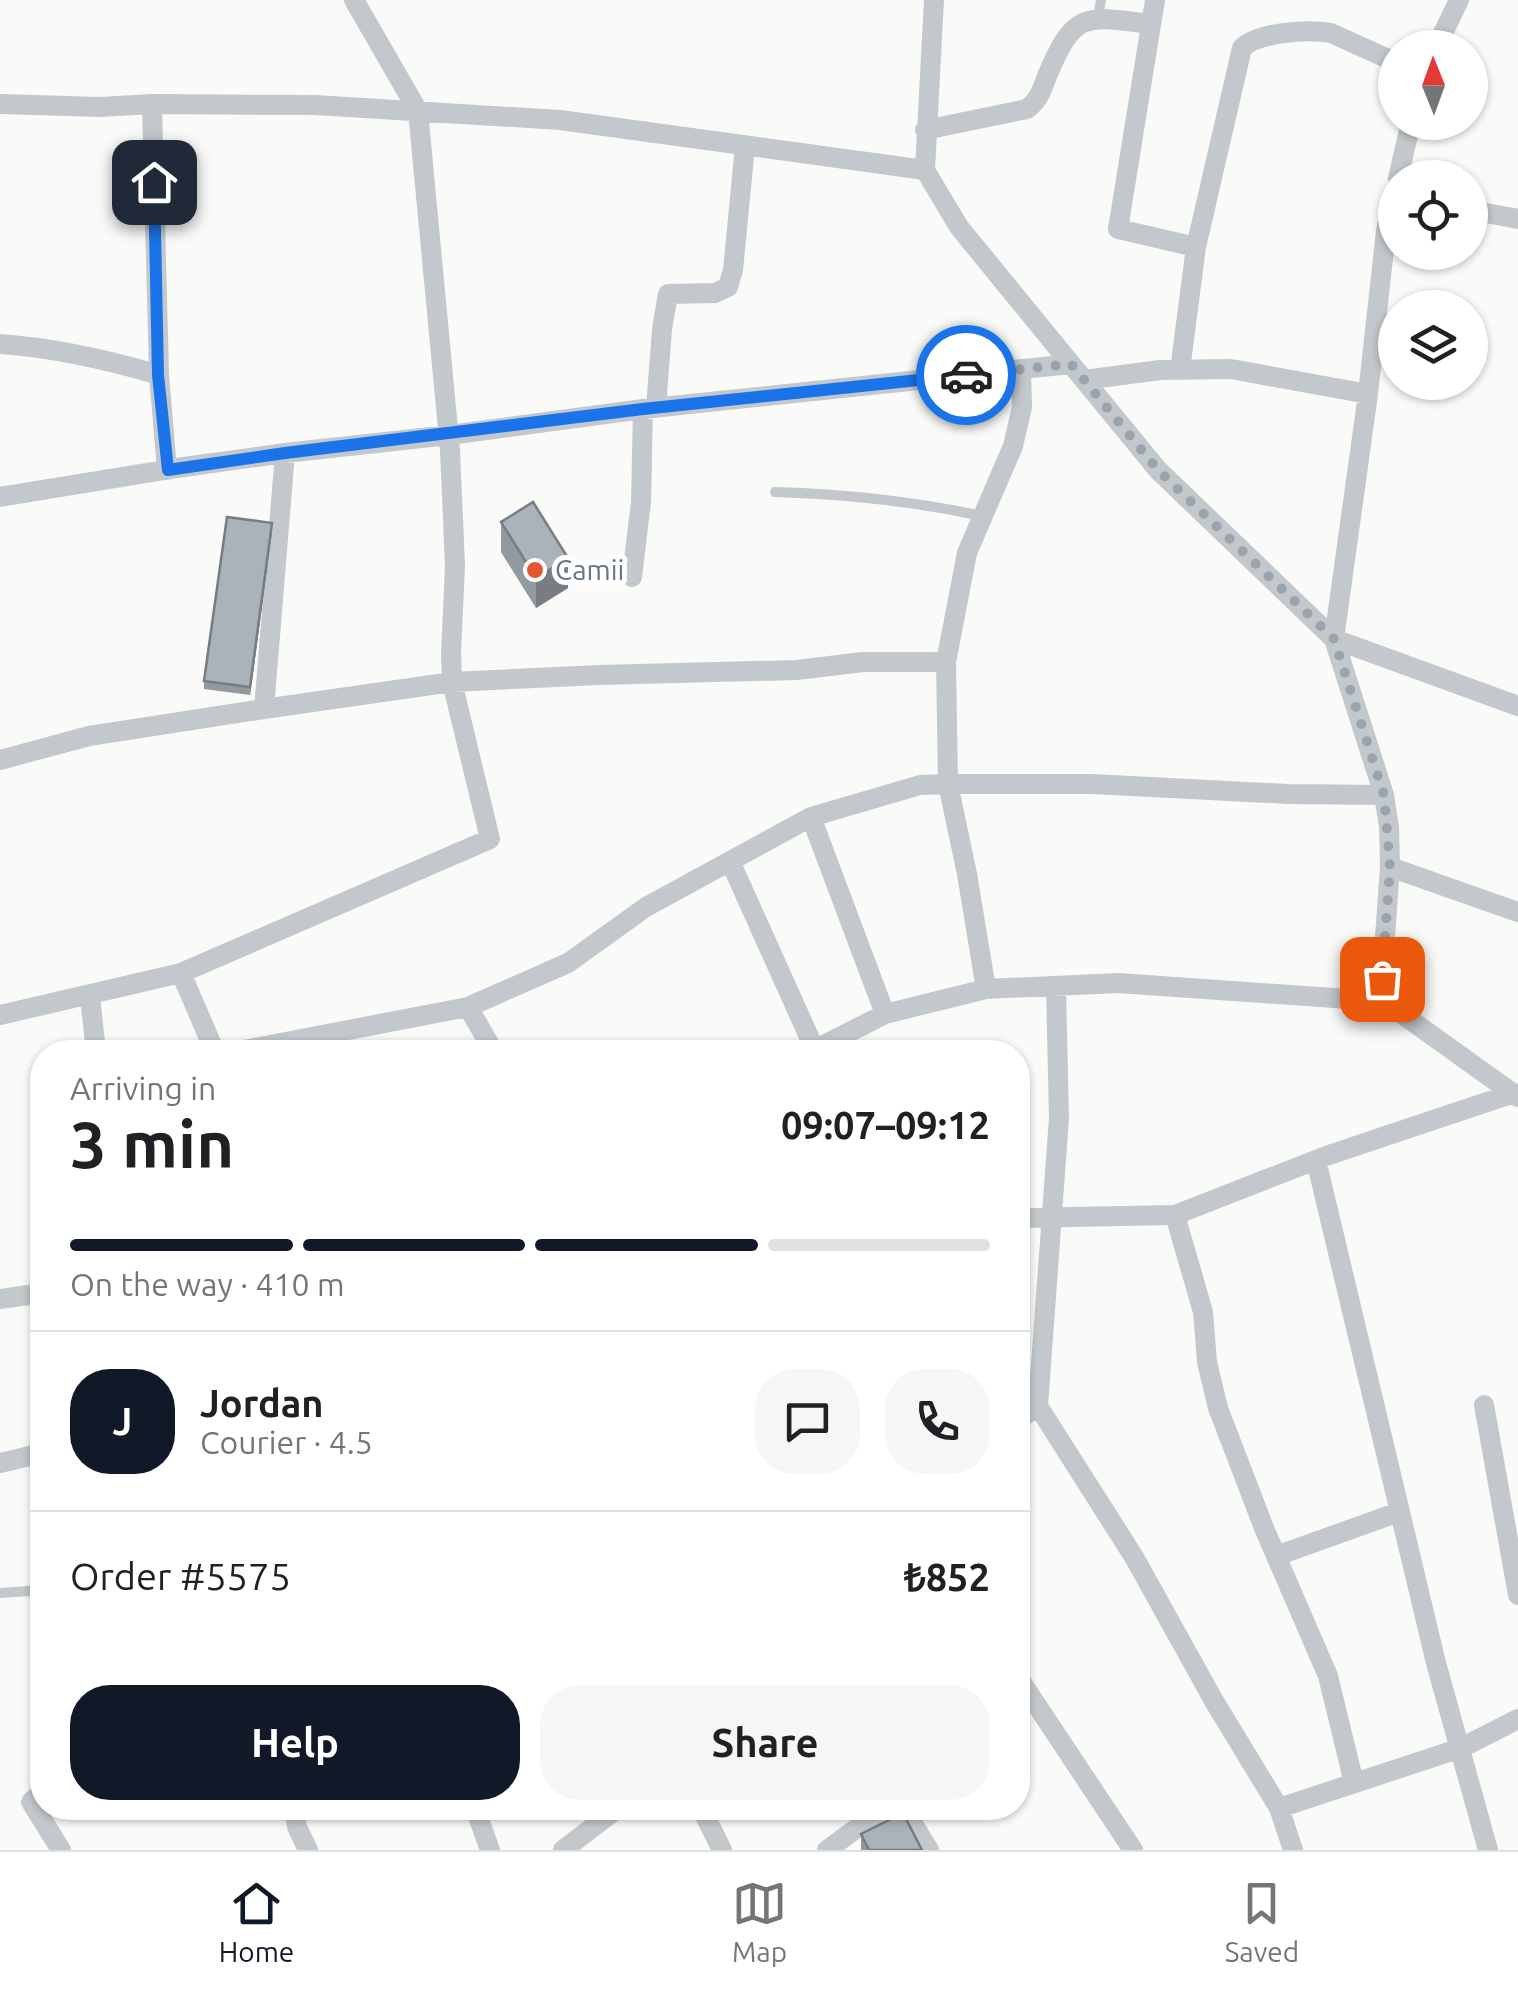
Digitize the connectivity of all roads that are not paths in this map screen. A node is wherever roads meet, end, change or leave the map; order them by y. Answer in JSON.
{"nodes":[{"id":1,"x":354,"y":0,"type":"edge"},
{"id":2,"x":934,"y":0,"type":"edge"},
{"id":3,"x":1155,"y":0,"type":"edge"},
{"id":4,"x":1459,"y":0,"type":"edge"},
{"id":5,"x":1099,"y":9,"type":"edge"},
{"id":6,"x":1150,"y":24,"type":"junction"},
{"id":7,"x":1445,"y":30,"type":"edge"},
{"id":8,"x":1378,"y":54,"type":"edge"},
{"id":9,"x":0,"y":104,"type":"edge"},
{"id":10,"x":152,"y":104,"type":"junction"},
{"id":11,"x":418,"y":112,"type":"junction"},
{"id":12,"x":925,"y":130,"type":"junction"},
{"id":13,"x":746,"y":146,"type":"junction"},
{"id":14,"x":924,"y":170,"type":"junction"},
{"id":15,"x":1488,"y":214,"type":"edge"},
{"id":16,"x":1518,"y":220,"type":"edge"},
{"id":17,"x":1196,"y":246,"type":"junction"},
{"id":18,"x":1382,"y":270,"type":"edge"},
{"id":19,"x":0,"y":344,"type":"edge"},
{"id":20,"x":1021,"y":369,"type":"junction"},
{"id":21,"x":1180,"y":370,"type":"junction"},
{"id":22,"x":1078,"y":372,"type":"junction"},
{"id":23,"x":158,"y":375,"type":"junction"},
{"id":24,"x":1368,"y":394,"type":"junction"},
{"id":25,"x":650,"y":408,"type":"junction"},
{"id":26,"x":449,"y":434,"type":"junction"},
{"id":27,"x":285,"y":453,"type":"junction"},
{"id":28,"x":168,"y":470,"type":"junction"},
{"id":29,"x":775,"y":492,"type":"dead end"},
{"id":30,"x":0,"y":497,"type":"edge"},
{"id":31,"x":982,"y":516,"type":"junction"},
{"id":32,"x":632,"y":577,"type":"dead end"},
{"id":33,"x":1334,"y":639,"type":"junction"},
{"id":34,"x":946,"y":662,"type":"junction"},
{"id":35,"x":452,"y":682,"type":"junction"},
{"id":36,"x":1518,"y":706,"type":"edge"},
{"id":37,"x":264,"y":709,"type":"junction"},
{"id":38,"x":0,"y":760,"type":"edge"},
{"id":39,"x":948,"y":784,"type":"junction"},
{"id":40,"x":1384,"y":795,"type":"junction"},
{"id":41,"x":811,"y":817,"type":"junction"},
{"id":42,"x":730,"y":860,"type":"junction"},
{"id":43,"x":1390,"y":867,"type":"junction"},
{"id":44,"x":1518,"y":912,"type":"edge"},
{"id":45,"x":181,"y":973,"type":"junction"},
{"id":46,"x":1056,"y":986,"type":"junction"},
{"id":47,"x":986,"y":989,"type":"junction"},
{"id":48,"x":90,"y":996,"type":"junction"},
{"id":49,"x":1391,"y":1002,"type":"junction"},
{"id":50,"x":468,"y":1008,"type":"junction"},
{"id":51,"x":0,"y":1014,"type":"edge"},
{"id":52,"x":885,"y":1014,"type":"junction"},
{"id":53,"x":95,"y":1040,"type":"edge"},
{"id":54,"x":210,"y":1040,"type":"edge"},
{"id":55,"x":340,"y":1040,"type":"edge"},
{"id":56,"x":487,"y":1040,"type":"edge"},
{"id":57,"x":807,"y":1040,"type":"edge"},
{"id":58,"x":834,"y":1040,"type":"edge"},
{"id":59,"x":1516,"y":1095,"type":"edge"},
{"id":60,"x":1316,"y":1160,"type":"junction"},
{"id":61,"x":1175,"y":1215,"type":"junction"},
{"id":62,"x":1030,"y":1218,"type":"edge"},
{"id":63,"x":1052,"y":1218,"type":"junction"},
{"id":64,"x":30,"y":1295,"type":"edge"},
{"id":65,"x":0,"y":1299,"type":"edge"},
{"id":66,"x":1484,"y":1405,"type":"dead end"},
{"id":67,"x":1038,"y":1406,"type":"junction"},
{"id":68,"x":1030,"y":1412,"type":"edge"},
{"id":69,"x":30,"y":1455,"type":"edge"},
{"id":70,"x":0,"y":1463,"type":"edge"},
{"id":71,"x":1399,"y":1512,"type":"junction"},
{"id":72,"x":1276,"y":1556,"type":"junction"},
{"id":73,"x":30,"y":1590,"type":"edge"},
{"id":74,"x":0,"y":1593,"type":"edge"},
{"id":75,"x":1518,"y":1595,"type":"edge"},
{"id":76,"x":1030,"y":1695,"type":"edge"},
{"id":77,"x":1518,"y":1719,"type":"edge"},
{"id":78,"x":1460,"y":1748,"type":"junction"},
{"id":79,"x":1354,"y":1784,"type":"junction"},
{"id":80,"x":1279,"y":1808,"type":"junction"},
{"id":81,"x":42,"y":1820,"type":"edge"},
{"id":82,"x":297,"y":1820,"type":"edge"},
{"id":83,"x":479,"y":1820,"type":"edge"},
{"id":84,"x":602,"y":1820,"type":"edge"},
{"id":85,"x":708,"y":1820,"type":"edge"},
{"id":86,"x":868,"y":1820,"type":"edge"},
{"id":87,"x":911,"y":1820,"type":"edge"},
{"id":88,"x":61,"y":1850,"type":"edge"},
{"id":89,"x":308,"y":1850,"type":"edge"},
{"id":90,"x":490,"y":1850,"type":"edge"},
{"id":91,"x":563,"y":1850,"type":"edge"},
{"id":92,"x":722,"y":1850,"type":"edge"},
{"id":93,"x":827,"y":1850,"type":"edge"},
{"id":94,"x":930,"y":1850,"type":"edge"},
{"id":95,"x":1133,"y":1850,"type":"edge"},
{"id":96,"x":1293,"y":1850,"type":"edge"},
{"id":97,"x":1488,"y":1850,"type":"edge"}],
"edges":[{"from":1,"to":11,"type":"street"},
{"from":2,"to":12,"type":"street"},
{"from":3,"to":6,"type":"street"},
{"from":4,"to":7,"type":"street"},
{"from":5,"to":6,"type":"street"},
{"from":5,"to":12,"type":"street"},
{"from":6,"to":17,"type":"street"},
{"from":8,"to":17,"type":"street"},
{"from":9,"to":10,"type":"street"},
{"from":10,"to":11,"type":"street"},
{"from":10,"to":23,"type":"street"},
{"from":11,"to":13,"type":"street"},
{"from":11,"to":26,"type":"street"},
{"from":12,"to":14,"type":"street"},
{"from":13,"to":14,"type":"street"},
{"from":13,"to":25,"type":"street"},
{"from":14,"to":22,"type":"street"},
{"from":15,"to":16,"type":"street"},
{"from":17,"to":21,"type":"street"},
{"from":18,"to":24,"type":"street"},
{"from":19,"to":23,"type":"street"},
{"from":20,"to":22,"type":"street"},
{"from":20,"to":25,"type":"street"},
{"from":20,"to":31,"type":"street"},
{"from":21,"to":22,"type":"street"},
{"from":21,"to":24,"type":"street"},
{"from":22,"to":33,"type":"street"},
{"from":23,"to":28,"type":"street"},
{"from":24,"to":33,"type":"street"},
{"from":25,"to":26,"type":"street"},
{"from":25,"to":32,"type":"street"},
{"from":26,"to":27,"type":"street"},
{"from":26,"to":35,"type":"street"},
{"from":27,"to":28,"type":"street"},
{"from":27,"to":37,"type":"street"},
{"from":28,"to":30,"type":"street"},
{"from":29,"to":31,"type":"lane"},
{"from":31,"to":34,"type":"street"},
{"from":33,"to":36,"type":"street"},
{"from":33,"to":40,"type":"street"},
{"from":34,"to":35,"type":"street"},
{"from":34,"to":39,"type":"street"},
{"from":35,"to":37,"type":"street"},
{"from":35,"to":45,"type":"street"},
{"from":37,"to":38,"type":"street"},
{"from":39,"to":40,"type":"street"},
{"from":39,"to":41,"type":"street"},
{"from":39,"to":47,"type":"street"},
{"from":40,"to":43,"type":"street"},
{"from":41,"to":42,"type":"street"},
{"from":41,"to":52,"type":"street"},
{"from":42,"to":50,"type":"street"},
{"from":42,"to":57,"type":"street"},
{"from":43,"to":44,"type":"street"},
{"from":43,"to":49,"type":"street"},
{"from":45,"to":48,"type":"street"},
{"from":45,"to":54,"type":"street"},
{"from":46,"to":47,"type":"street"},
{"from":46,"to":49,"type":"street"},
{"from":46,"to":63,"type":"street"},
{"from":47,"to":52,"type":"street"},
{"from":48,"to":51,"type":"street"},
{"from":48,"to":53,"type":"street"},
{"from":49,"to":59,"type":"street"},
{"from":50,"to":55,"type":"street"},
{"from":50,"to":56,"type":"street"},
{"from":52,"to":58,"type":"street"},
{"from":59,"to":60,"type":"street"},
{"from":60,"to":61,"type":"street"},
{"from":60,"to":71,"type":"street"},
{"from":61,"to":63,"type":"street"},
{"from":61,"to":72,"type":"street"},
{"from":62,"to":63,"type":"street"},
{"from":63,"to":67,"type":"street"},
{"from":64,"to":65,"type":"street"},
{"from":66,"to":75,"type":"street"},
{"from":67,"to":68,"type":"street"},
{"from":67,"to":80,"type":"street"},
{"from":69,"to":70,"type":"street"},
{"from":71,"to":72,"type":"street"},
{"from":71,"to":78,"type":"street"},
{"from":72,"to":79,"type":"street"},
{"from":73,"to":74,"type":"lane"},
{"from":76,"to":95,"type":"street"},
{"from":77,"to":78,"type":"street"},
{"from":78,"to":79,"type":"street"},
{"from":78,"to":97,"type":"street"},
{"from":79,"to":80,"type":"street"},
{"from":80,"to":96,"type":"street"},
{"from":81,"to":88,"type":"street"},
{"from":82,"to":89,"type":"street"},
{"from":83,"to":90,"type":"street"},
{"from":84,"to":91,"type":"street"},
{"from":85,"to":92,"type":"street"},
{"from":86,"to":93,"type":"street"},
{"from":87,"to":94,"type":"street"}]}
